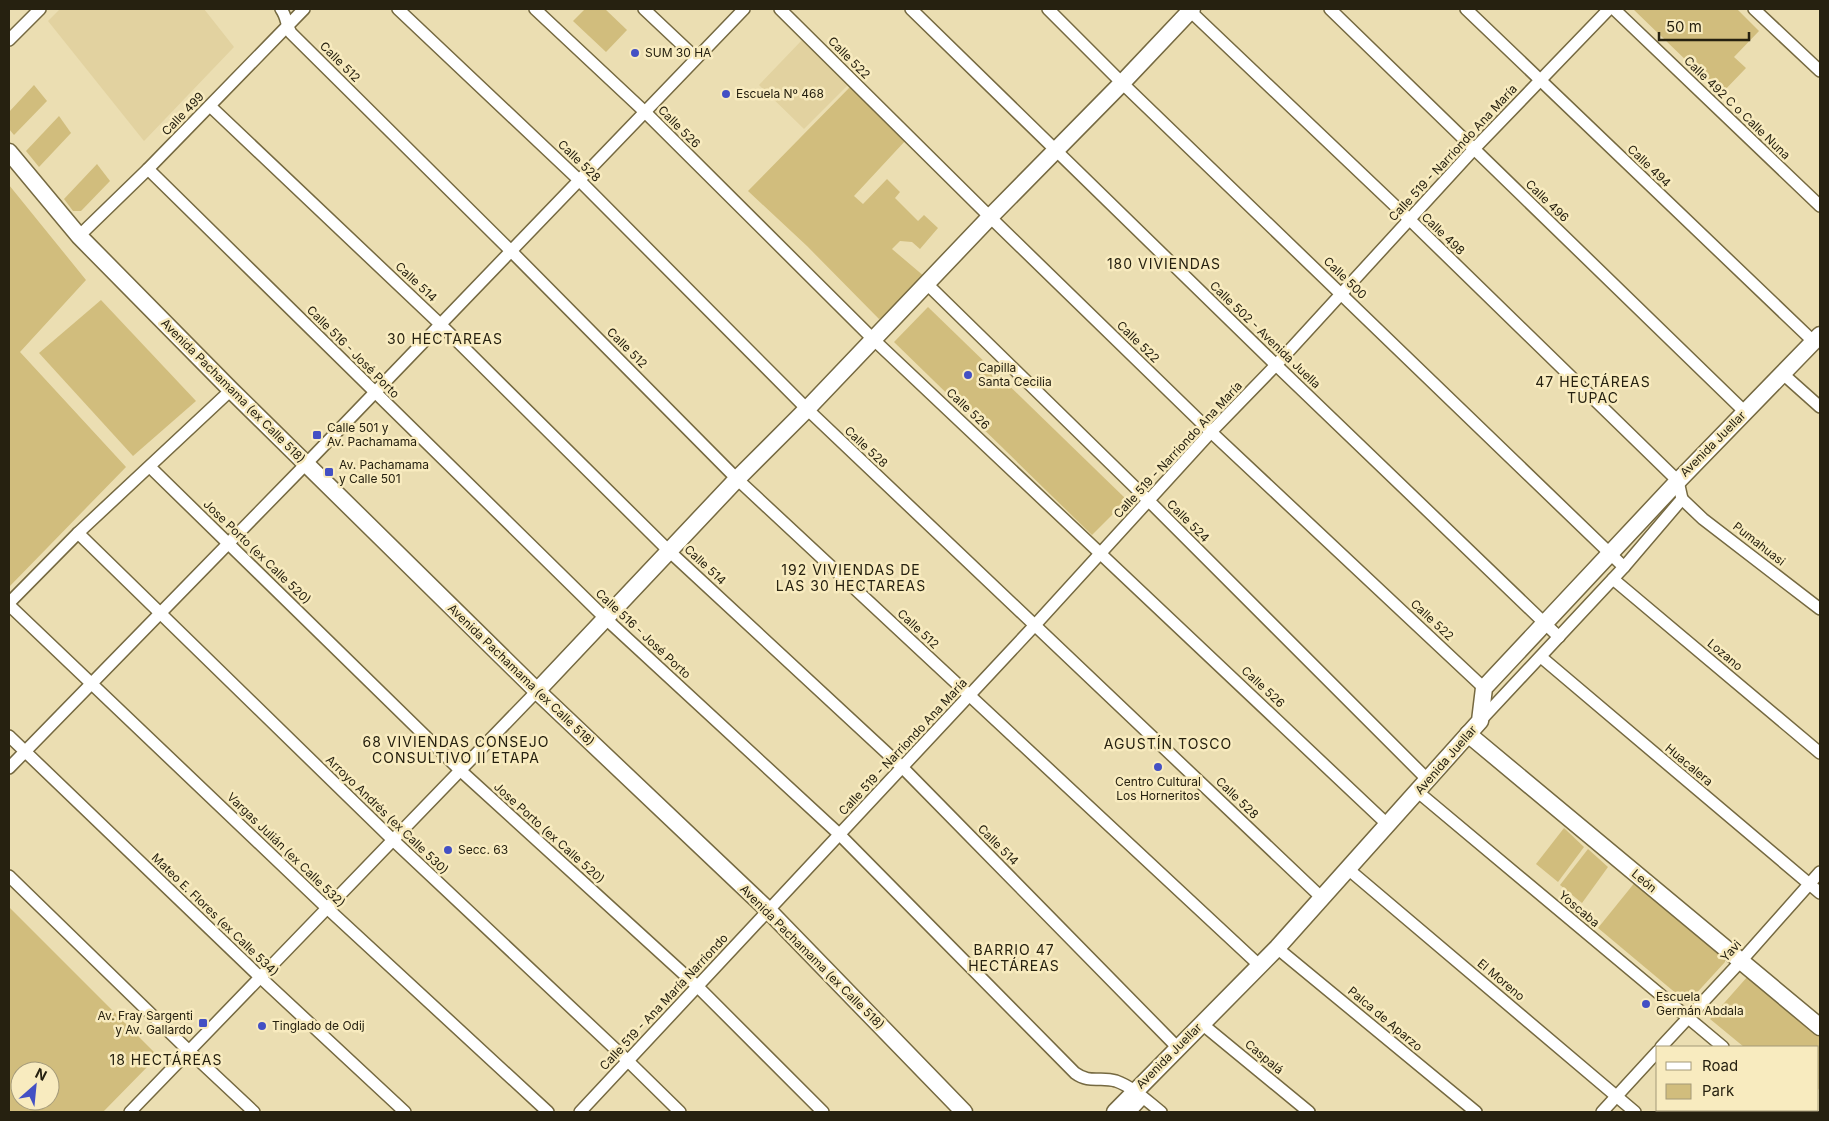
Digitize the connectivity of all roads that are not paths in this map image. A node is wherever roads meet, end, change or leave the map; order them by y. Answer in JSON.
{"nodes":[{"id":1,"x":40,"y":9,"type":"edge"},
{"id":2,"x":281,"y":9,"type":"edge"},
{"id":3,"x":304,"y":9,"type":"edge"},
{"id":4,"x":398,"y":9,"type":"edge"},
{"id":5,"x":534,"y":9,"type":"edge"},
{"id":6,"x":644,"y":9,"type":"edge"},
{"id":7,"x":744,"y":9,"type":"edge"},
{"id":8,"x":780,"y":9,"type":"edge"},
{"id":9,"x":911,"y":9,"type":"edge"},
{"id":10,"x":1048,"y":9,"type":"edge"},
{"id":11,"x":1190,"y":9,"type":"edge"},
{"id":12,"x":1330,"y":9,"type":"edge"},
{"id":13,"x":1466,"y":9,"type":"edge"},
{"id":14,"x":1609,"y":9,"type":"edge"},
{"id":15,"x":1614,"y":9,"type":"edge"},
{"id":16,"x":1754,"y":9,"type":"edge"},
{"id":17,"x":286,"y":26,"type":"junction"},
{"id":18,"x":9,"y":40,"type":"edge"},
{"id":19,"x":696,"y":58,"type":"junction"},
{"id":20,"x":1820,"y":71,"type":"edge"},
{"id":21,"x":1540,"y":80,"type":"junction"},
{"id":22,"x":1122,"y":83,"type":"junction"},
{"id":23,"x":210,"y":106,"type":"junction"},
{"id":24,"x":644,"y":112,"type":"junction"},
{"id":25,"x":1056,"y":149,"type":"junction"},
{"id":26,"x":1474,"y":149,"type":"junction"},
{"id":27,"x":9,"y":152,"type":"edge"},
{"id":28,"x":148,"y":169,"type":"junction"},
{"id":29,"x":579,"y":180,"type":"junction"},
{"id":30,"x":1820,"y":206,"type":"edge"},
{"id":31,"x":990,"y":217,"type":"junction"},
{"id":32,"x":1410,"y":220,"type":"junction"},
{"id":33,"x":79,"y":236,"type":"junction"},
{"id":34,"x":510,"y":250,"type":"junction"},
{"id":35,"x":927,"y":284,"type":"junction"},
{"id":36,"x":1340,"y":293,"type":"junction"},
{"id":37,"x":440,"y":324,"type":"junction"},
{"id":38,"x":1817,"y":338,"type":"edge"},
{"id":39,"x":873,"y":339,"type":"junction"},
{"id":40,"x":1276,"y":365,"type":"junction"},
{"id":41,"x":1783,"y":374,"type":"junction"},
{"id":42,"x":231,"y":390,"type":"junction"},
{"id":43,"x":374,"y":392,"type":"junction"},
{"id":44,"x":1820,"y":407,"type":"edge"},
{"id":45,"x":807,"y":409,"type":"junction"},
{"id":46,"x":1745,"y":412,"type":"junction"},
{"id":47,"x":1211,"y":432,"type":"junction"},
{"id":48,"x":306,"y":464,"type":"junction"},
{"id":49,"x":150,"y":467,"type":"junction"},
{"id":50,"x":737,"y":479,"type":"junction"},
{"id":51,"x":1678,"y":481,"type":"junction"},
{"id":52,"x":1682,"y":499,"type":"junction"},
{"id":53,"x":1149,"y":501,"type":"junction"},
{"id":54,"x":78,"y":533,"type":"junction"},
{"id":55,"x":228,"y":543,"type":"junction"},
{"id":56,"x":669,"y":551,"type":"junction"},
{"id":57,"x":1101,"y":553,"type":"junction"},
{"id":58,"x":1609,"y":554,"type":"junction"},
{"id":59,"x":1624,"y":567,"type":"junction"},
{"id":60,"x":1613,"y":579,"type":"junction"},
{"id":61,"x":9,"y":604,"type":"edge"},
{"id":62,"x":1820,"y":609,"type":"edge"},
{"id":63,"x":160,"y":614,"type":"junction"},
{"id":64,"x":604,"y":618,"type":"junction"},
{"id":65,"x":1543,"y":623,"type":"junction"},
{"id":66,"x":1035,"y":625,"type":"junction"},
{"id":67,"x":1558,"y":636,"type":"junction"},
{"id":68,"x":1541,"y":657,"type":"junction"},
{"id":69,"x":91,"y":683,"type":"junction"},
{"id":70,"x":1484,"y":688,"type":"junction"},
{"id":71,"x":537,"y":691,"type":"junction"},
{"id":72,"x":970,"y":695,"type":"junction"},
{"id":73,"x":1480,"y":721,"type":"junction"},
{"id":74,"x":1468,"y":734,"type":"junction"},
{"id":75,"x":9,"y":736,"type":"edge"},
{"id":76,"x":24,"y":751,"type":"junction"},
{"id":77,"x":1820,"y":753,"type":"edge"},
{"id":78,"x":902,"y":767,"type":"junction"},
{"id":79,"x":9,"y":768,"type":"edge"},
{"id":80,"x":461,"y":771,"type":"junction"},
{"id":81,"x":1428,"y":780,"type":"junction"},
{"id":82,"x":1418,"y":792,"type":"junction"},
{"id":83,"x":1388,"y":825,"type":"junction"},
{"id":84,"x":839,"y":834,"type":"junction"},
{"id":85,"x":394,"y":841,"type":"junction"},
{"id":86,"x":1348,"y":869,"type":"junction"},
{"id":87,"x":1820,"y":872,"type":"edge"},
{"id":88,"x":9,"y":876,"type":"edge"},
{"id":89,"x":1809,"y":884,"type":"junction"},
{"id":90,"x":1820,"y":893,"type":"edge"},
{"id":91,"x":1322,"y":898,"type":"junction"},
{"id":92,"x":327,"y":908,"type":"junction"},
{"id":93,"x":768,"y":910,"type":"junction"},
{"id":94,"x":1277,"y":948,"type":"junction"},
{"id":95,"x":1741,"y":961,"type":"junction"},
{"id":96,"x":1259,"y":965,"type":"junction"},
{"id":97,"x":261,"y":978,"type":"junction"},
{"id":98,"x":697,"y":986,"type":"junction"},
{"id":99,"x":1688,"y":1018,"type":"junction"},
{"id":100,"x":1202,"y":1024,"type":"junction"},
{"id":101,"x":1820,"y":1027,"type":"edge"},
{"id":102,"x":1662,"y":1046,"type":"edge"},
{"id":103,"x":1722,"y":1046,"type":"edge"},
{"id":104,"x":1178,"y":1048,"type":"junction"},
{"id":105,"x":190,"y":1052,"type":"junction"},
{"id":106,"x":1656,"y":1053,"type":"edge"},
{"id":107,"x":628,"y":1061,"type":"junction"},
{"id":108,"x":1139,"y":1095,"type":"junction"},
{"id":109,"x":1617,"y":1097,"type":"junction"},
{"id":110,"x":130,"y":1112,"type":"edge"},
{"id":111,"x":254,"y":1112,"type":"edge"},
{"id":112,"x":405,"y":1112,"type":"edge"},
{"id":113,"x":548,"y":1112,"type":"edge"},
{"id":114,"x":580,"y":1112,"type":"edge"},
{"id":115,"x":680,"y":1112,"type":"edge"},
{"id":116,"x":823,"y":1112,"type":"edge"},
{"id":117,"x":964,"y":1112,"type":"edge"},
{"id":118,"x":1115,"y":1112,"type":"edge"},
{"id":119,"x":1130,"y":1112,"type":"edge"},
{"id":120,"x":1161,"y":1112,"type":"edge"},
{"id":121,"x":1309,"y":1112,"type":"edge"},
{"id":122,"x":1476,"y":1112,"type":"edge"},
{"id":123,"x":1602,"y":1112,"type":"edge"},
{"id":124,"x":1635,"y":1112,"type":"edge"}],
"edges":[{"from":1,"to":18,"type":"street"},
{"from":2,"to":17,"type":"street","name":"Calle 512"},
{"from":3,"to":17,"type":"street","name":"Calle 499"},
{"from":4,"to":29,"type":"street","name":"Calle 528"},
{"from":5,"to":24,"type":"street","name":"Calle 526"},
{"from":6,"to":19,"type":"street"},
{"from":7,"to":19,"type":"street"},
{"from":8,"to":31,"type":"street","name":"Calle 522"},
{"from":9,"to":25,"type":"street","name":"Calle 502 - Avenida Juella"},
{"from":10,"to":22,"type":"street","name":"Calle 500"},
{"from":11,"to":22,"type":"street"},
{"from":11,"to":32,"type":"street","name":"Calle 498"},
{"from":12,"to":26,"type":"street","name":"Calle 496"},
{"from":13,"to":21,"type":"street","name":"Calle 494"},
{"from":14,"to":21,"type":"street","name":"Calle 519 - Narriondo Ana María"},
{"from":15,"to":30,"type":"street","name":"Calle 492 C o Calle Nuna"},
{"from":16,"to":20,"type":"street"},
{"from":17,"to":23,"type":"street","name":"Calle 499"},
{"from":17,"to":34,"type":"street","name":"Calle 512"},
{"from":19,"to":24,"type":"street"},
{"from":21,"to":26,"type":"street","name":"Calle 519 - Narriondo Ana María"},
{"from":21,"to":38,"type":"street","name":"Calle 494"},
{"from":22,"to":25,"type":"street"},
{"from":22,"to":36,"type":"street","name":"Calle 500"},
{"from":23,"to":28,"type":"street","name":"Calle 499"},
{"from":23,"to":37,"type":"street","name":"Calle 514"},
{"from":24,"to":29,"type":"street"},
{"from":24,"to":39,"type":"street","name":"Calle 526"},
{"from":25,"to":31,"type":"street"},
{"from":25,"to":40,"type":"street","name":"Calle 502 - Avenida Juella"},
{"from":26,"to":32,"type":"street","name":"Calle 519 - Narriondo Ana María"},
{"from":26,"to":46,"type":"street","name":"Calle 496"},
{"from":27,"to":33,"type":"street","name":"Avenida Pachamama (ex Calle 518)"},
{"from":28,"to":33,"type":"street","name":"Calle 499"},
{"from":28,"to":43,"type":"street","name":"Calle 516 - José Porto"},
{"from":29,"to":34,"type":"street"},
{"from":29,"to":45,"type":"street","name":"Calle 528"},
{"from":31,"to":35,"type":"street"},
{"from":31,"to":47,"type":"street","name":"Calle 522"},
{"from":32,"to":36,"type":"street","name":"Calle 519 - Narriondo Ana María"},
{"from":32,"to":51,"type":"street","name":"Calle 498"},
{"from":33,"to":42,"type":"street","name":"Avenida Pachamama (ex Calle 518)"},
{"from":34,"to":37,"type":"street"},
{"from":34,"to":50,"type":"street","name":"Calle 512"},
{"from":35,"to":39,"type":"street"},
{"from":35,"to":53,"type":"street","name":"Calle 524"},
{"from":36,"to":40,"type":"street","name":"Calle 519 - Narriondo Ana María"},
{"from":36,"to":58,"type":"street","name":"Calle 500"},
{"from":37,"to":43,"type":"street"},
{"from":37,"to":56,"type":"street","name":"Calle 514"},
{"from":38,"to":41,"type":"street","name":"Avenida Juellar"},
{"from":39,"to":45,"type":"street"},
{"from":39,"to":57,"type":"street","name":"Calle 526"},
{"from":40,"to":47,"type":"street","name":"Calle 519 - Narriondo Ana María"},
{"from":40,"to":65,"type":"street","name":"Calle 502 - Avenida Juella"},
{"from":41,"to":44,"type":"street"},
{"from":41,"to":46,"type":"street","name":"Avenida Juellar"},
{"from":42,"to":48,"type":"street","name":"Avenida Pachamama (ex Calle 518)"},
{"from":42,"to":49,"type":"street"},
{"from":43,"to":48,"type":"street"},
{"from":43,"to":64,"type":"street","name":"Calle 516 - José Porto"},
{"from":45,"to":50,"type":"street"},
{"from":45,"to":66,"type":"street","name":"Calle 528"},
{"from":46,"to":51,"type":"street","name":"Avenida Juellar"},
{"from":47,"to":53,"type":"street","name":"Calle 519 - Narriondo Ana María"},
{"from":47,"to":70,"type":"street","name":"Calle 522"},
{"from":48,"to":55,"type":"street"},
{"from":48,"to":71,"type":"street","name":"Avenida Pachamama (ex Calle 518)"},
{"from":49,"to":54,"type":"street"},
{"from":49,"to":55,"type":"street","name":"Jose Porto (ex Calle 520)"},
{"from":50,"to":56,"type":"street"},
{"from":50,"to":72,"type":"street","name":"Calle 512"},
{"from":51,"to":52,"type":"street"},
{"from":51,"to":58,"type":"street","name":"Avenida Juellar"},
{"from":52,"to":59,"type":"street"},
{"from":52,"to":62,"type":"street","name":"Pumahuasi"},
{"from":53,"to":57,"type":"street","name":"Calle 519 - Narriondo Ana María"},
{"from":53,"to":81,"type":"street","name":"Calle 524"},
{"from":54,"to":61,"type":"street"},
{"from":54,"to":63,"type":"street","name":"Arroyo Andrés (ex Calle 530)"},
{"from":55,"to":63,"type":"street"},
{"from":55,"to":80,"type":"street","name":"Jose Porto (ex Calle 520)"},
{"from":56,"to":64,"type":"street"},
{"from":56,"to":78,"type":"street","name":"Calle 514"},
{"from":57,"to":66,"type":"street","name":"Calle 519 - Narriondo Ana María"},
{"from":57,"to":83,"type":"street","name":"Calle 526"},
{"from":58,"to":59,"type":"street","name":"Calle 500"},
{"from":58,"to":65,"type":"street","name":"Avenida Juellar"},
{"from":59,"to":60,"type":"street"},
{"from":60,"to":67,"type":"street"},
{"from":60,"to":77,"type":"street","name":"Lozano"},
{"from":61,"to":69,"type":"street","name":"Vargas Julián (ex Calle 532)"},
{"from":63,"to":69,"type":"street"},
{"from":63,"to":85,"type":"street","name":"Arroyo Andrés (ex Calle 530)"},
{"from":64,"to":71,"type":"street"},
{"from":64,"to":84,"type":"street","name":"Calle 516 - José Porto"},
{"from":65,"to":67,"type":"street","name":"Calle 502 - Avenida Juella"},
{"from":65,"to":70,"type":"street","name":"Avenida Juellar"},
{"from":66,"to":72,"type":"street","name":"Calle 519 - Narriondo Ana María"},
{"from":66,"to":91,"type":"street","name":"Calle 528"},
{"from":67,"to":68,"type":"street"},
{"from":68,"to":73,"type":"street"},
{"from":68,"to":89,"type":"street","name":"Huacalera"},
{"from":69,"to":76,"type":"street"},
{"from":69,"to":92,"type":"street","name":"Vargas Julián (ex Calle 532)"},
{"from":70,"to":73,"type":"street","name":"Avenida Juellar"},
{"from":71,"to":80,"type":"street"},
{"from":71,"to":93,"type":"street","name":"Avenida Pachamama (ex Calle 518)"},
{"from":72,"to":78,"type":"street","name":"Calle 519 - Narriondo Ana María"},
{"from":72,"to":96,"type":"street","name":"Calle 512"},
{"from":73,"to":74,"type":"street","name":"Avenida Juellar"},
{"from":74,"to":81,"type":"street","name":"Avenida Juellar"},
{"from":74,"to":95,"type":"street","name":"León"},
{"from":75,"to":76,"type":"street","name":"Mateo E. Flores (ex Calle 534)"},
{"from":76,"to":79,"type":"street"},
{"from":76,"to":97,"type":"street","name":"Mateo E. Flores (ex Calle 534)"},
{"from":78,"to":84,"type":"street","name":"Calle 519 - Narriondo Ana María"},
{"from":78,"to":104,"type":"street","name":"Calle 514"},
{"from":80,"to":85,"type":"street"},
{"from":80,"to":98,"type":"street","name":"Jose Porto (ex Calle 520)"},
{"from":81,"to":82,"type":"street","name":"Avenida Juellar"},
{"from":82,"to":83,"type":"street","name":"Avenida Juellar"},
{"from":82,"to":99,"type":"street","name":"Yoscaba"},
{"from":83,"to":86,"type":"street","name":"Avenida Juellar"},
{"from":84,"to":93,"type":"street","name":"Calle 519 - Narriondo Ana María"},
{"from":84,"to":108,"type":"street","name":"Calle 516 - José Porto"},
{"from":85,"to":92,"type":"street"},
{"from":85,"to":107,"type":"street","name":"Arroyo Andrés (ex Calle 530)"},
{"from":86,"to":91,"type":"street","name":"Avenida Juellar"},
{"from":86,"to":109,"type":"street","name":"El Moreno"},
{"from":87,"to":89,"type":"street","name":"Yavi"},
{"from":88,"to":105,"type":"street"},
{"from":89,"to":90,"type":"street","name":"Huacalera"},
{"from":89,"to":95,"type":"street","name":"Yavi"},
{"from":91,"to":94,"type":"street","name":"Avenida Juellar"},
{"from":92,"to":97,"type":"street"},
{"from":92,"to":113,"type":"street","name":"Vargas Julián (ex Calle 532)"},
{"from":93,"to":98,"type":"street","name":"Calle 519 - Ana María Narriondo"},
{"from":93,"to":117,"type":"street","name":"Avenida Pachamama (ex Calle 518)"},
{"from":94,"to":96,"type":"street","name":"Avenida Juellar"},
{"from":94,"to":122,"type":"street","name":"Palca de Aparzo"},
{"from":95,"to":99,"type":"street","name":"Yavi"},
{"from":95,"to":101,"type":"street","name":"León"},
{"from":96,"to":100,"type":"street","name":"Avenida Juellar"},
{"from":97,"to":105,"type":"street"},
{"from":97,"to":112,"type":"street","name":"Mateo E. Flores (ex Calle 534)"},
{"from":98,"to":107,"type":"street","name":"Calle 519 - Ana María Narriondo"},
{"from":98,"to":116,"type":"street","name":"Jose Porto (ex Calle 520)"},
{"from":99,"to":102,"type":"street","name":"Yavi"},
{"from":99,"to":103,"type":"street","name":"Yoscaba"},
{"from":100,"to":104,"type":"street","name":"Avenida Juellar"},
{"from":100,"to":121,"type":"street","name":"Caspalá"},
{"from":104,"to":108,"type":"street","name":"Avenida Juellar"},
{"from":105,"to":110,"type":"street"},
{"from":105,"to":111,"type":"street"},
{"from":106,"to":109,"type":"street"},
{"from":107,"to":114,"type":"street","name":"Calle 519 - Ana María Narriondo"},
{"from":107,"to":115,"type":"street","name":"Arroyo Andrés (ex Calle 530)"},
{"from":108,"to":118,"type":"street","name":"Avenida Juellar"},
{"from":108,"to":119,"type":"street"},
{"from":108,"to":120,"type":"street","name":"Calle 516 - José Porto"},
{"from":109,"to":123,"type":"street"},
{"from":109,"to":124,"type":"street","name":"El Moreno"}]}
